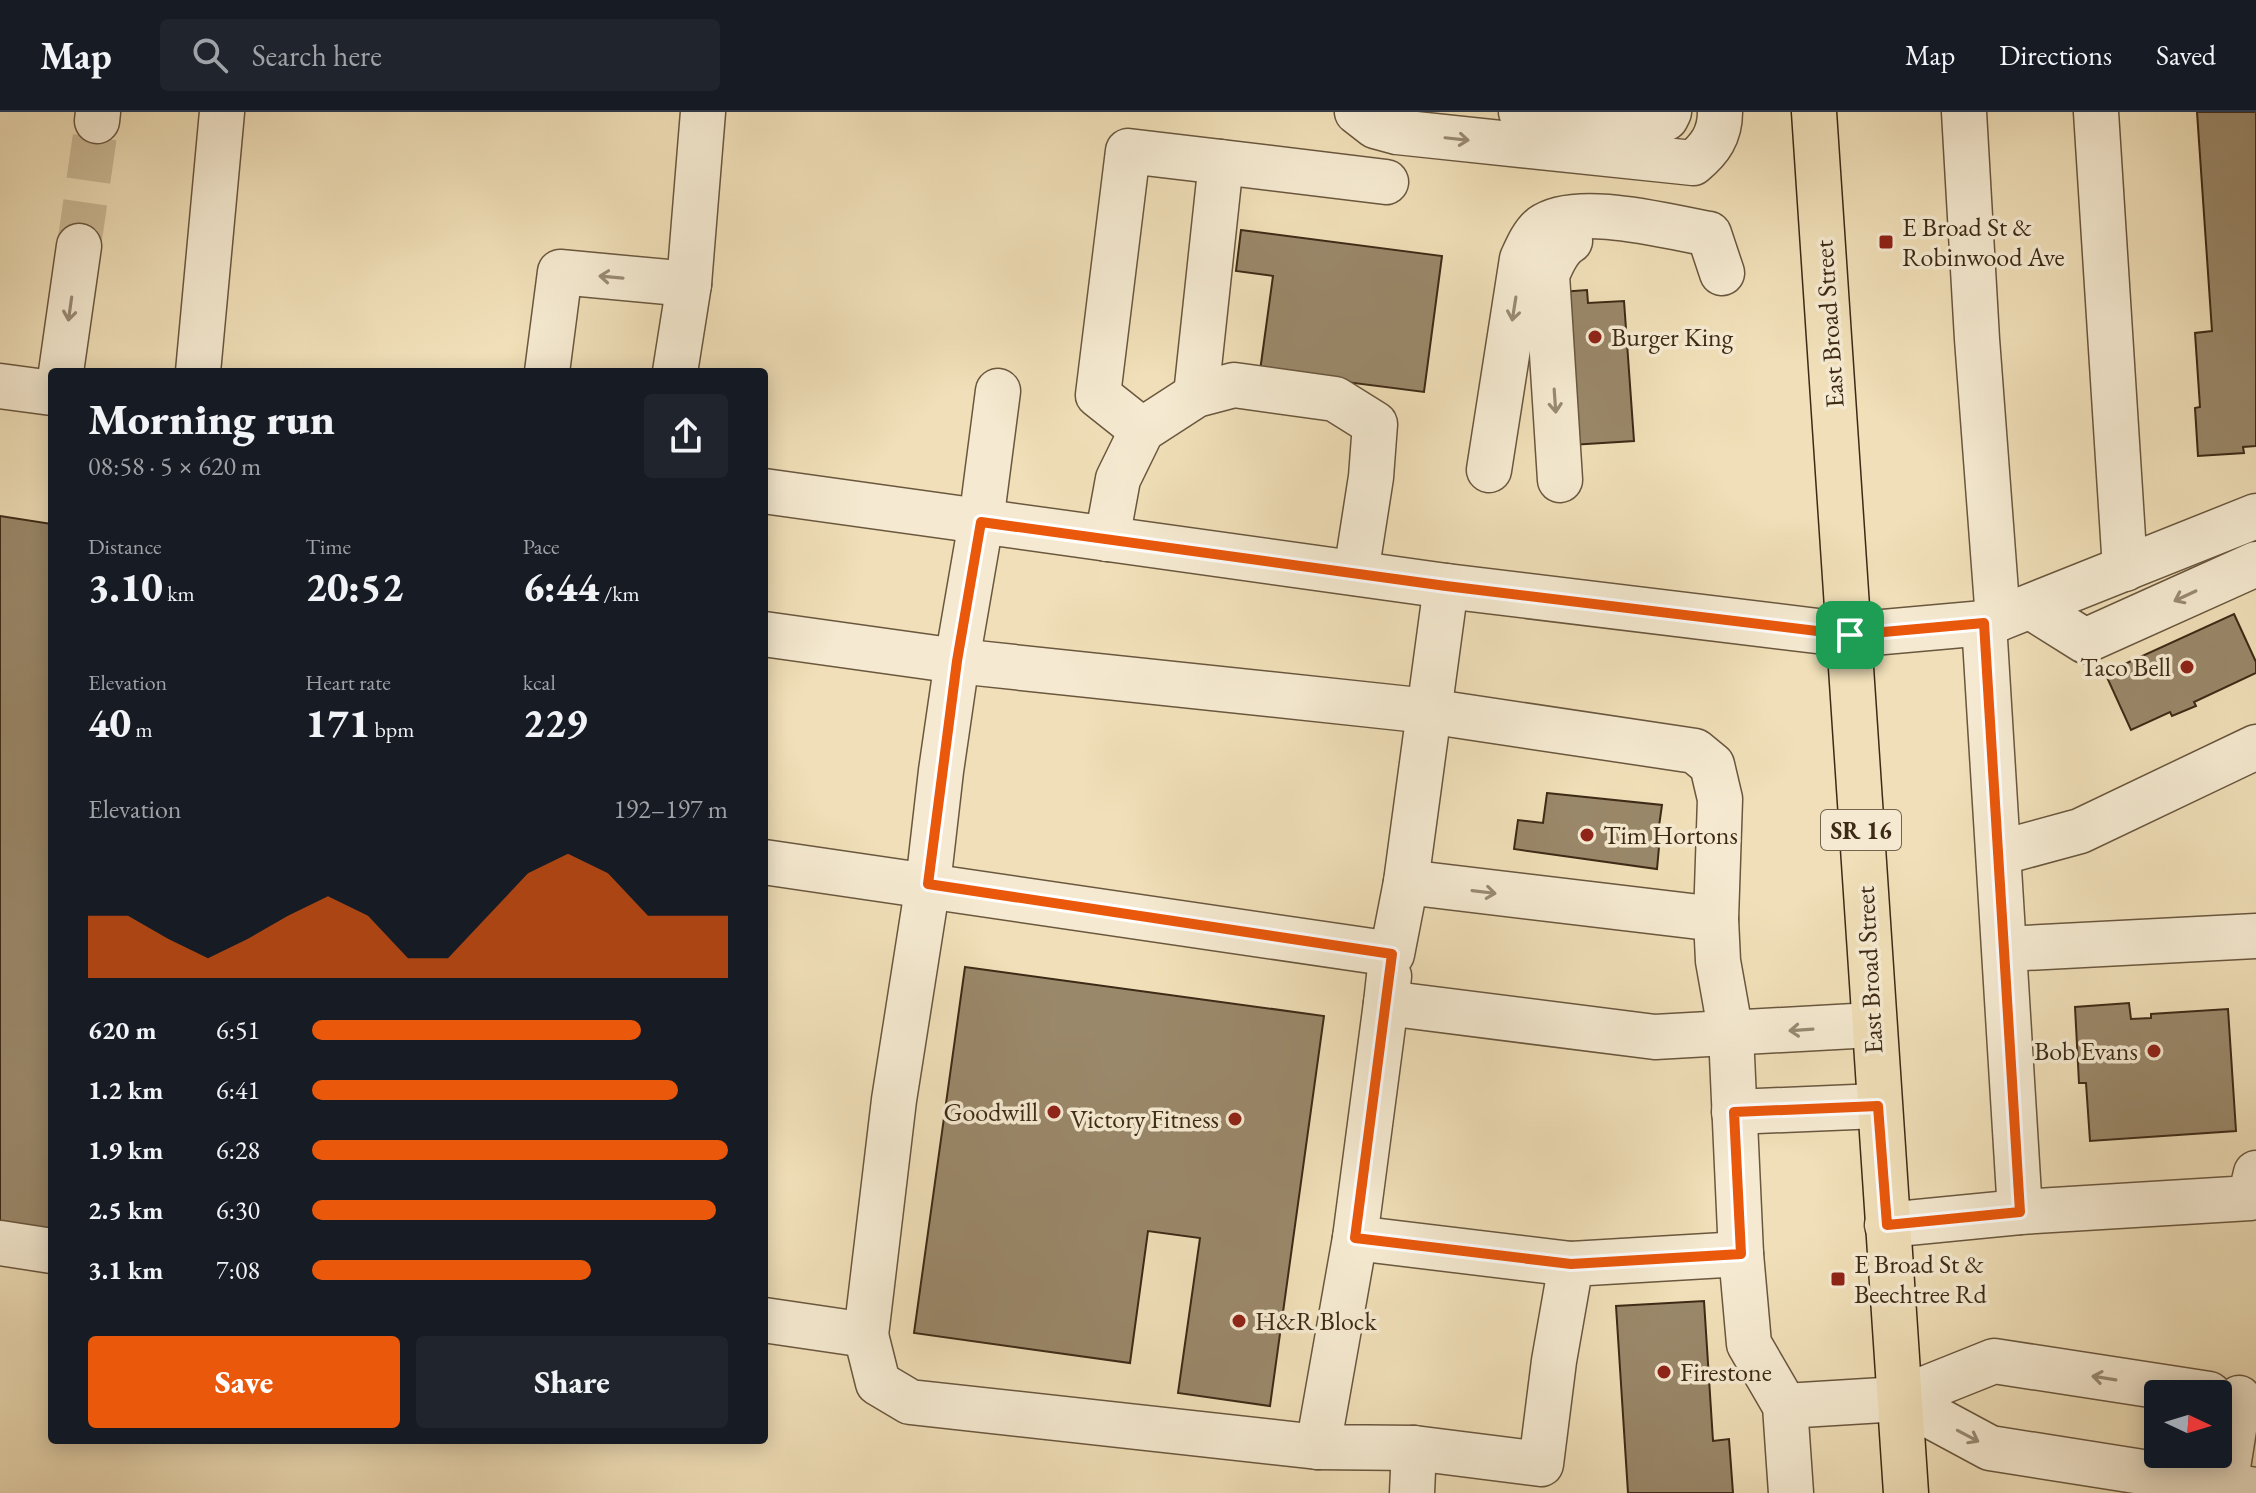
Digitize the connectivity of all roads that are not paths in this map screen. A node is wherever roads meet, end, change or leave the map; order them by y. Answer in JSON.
{"nodes":[{"id":1,"x":222,"y":112,"type":"edge"},
{"id":2,"x":703,"y":112,"type":"edge"},
{"id":3,"x":1357,"y":112,"type":"edge"},
{"id":4,"x":1521,"y":112,"type":"edge"},
{"id":5,"x":1669,"y":112,"type":"edge"},
{"id":6,"x":1720,"y":112,"type":"edge"},
{"id":7,"x":1814,"y":112,"type":"edge"},
{"id":8,"x":1964,"y":112,"type":"edge"},
{"id":9,"x":2096,"y":112,"type":"edge"},
{"id":10,"x":1221,"y":162,"type":"junction"},
{"id":11,"x":1386,"y":182,"type":"dead end"},
{"id":12,"x":79,"y":246,"type":"tunnel mouth"},
{"id":13,"x":689,"y":284,"type":"junction"},
{"id":14,"x":62,"y":368,"type":"edge"},
{"id":15,"x":198,"y":368,"type":"edge"},
{"id":16,"x":548,"y":368,"type":"edge"},
{"id":17,"x":676,"y":368,"type":"edge"},
{"id":18,"x":0,"y":386,"type":"edge"},
{"id":19,"x":998,"y":391,"type":"dead end"},
{"id":20,"x":48,"y":392,"type":"edge"},
{"id":21,"x":1196,"y":395,"type":"junction"},
{"id":22,"x":1142,"y":430,"type":"junction"},
{"id":23,"x":1489,"y":470,"type":"dead end"},
{"id":24,"x":1560,"y":480,"type":"dead end"},
{"id":25,"x":768,"y":492,"type":"edge"},
{"id":26,"x":2256,"y":516,"type":"edge"},
{"id":27,"x":981,"y":522,"type":"junction"},
{"id":28,"x":1107,"y":539,"type":"junction"},
{"id":29,"x":2256,"y":564,"type":"edge"},
{"id":30,"x":2125,"y":569,"type":"junction"},
{"id":31,"x":1356,"y":573,"type":"junction"},
{"id":32,"x":1446,"y":586,"type":"junction"},
{"id":33,"x":2004,"y":616,"type":"junction"},
{"id":34,"x":768,"y":635,"type":"edge"},
{"id":35,"x":1850,"y":635,"type":"junction"},
{"id":36,"x":957,"y":661,"type":"junction"},
{"id":37,"x":1428,"y":711,"type":"junction"},
{"id":38,"x":2256,"y":747,"type":"edge"},
{"id":39,"x":1999,"y":853,"type":"junction"},
{"id":40,"x":768,"y":863,"type":"edge"},
{"id":41,"x":1406,"y":882,"type":"junction"},
{"id":42,"x":928,"y":884,"type":"junction"},
{"id":43,"x":1716,"y":919,"type":"junction"},
{"id":44,"x":2256,"y":936,"type":"edge"},
{"id":45,"x":2005,"y":949,"type":"junction"},
{"id":46,"x":1392,"y":954,"type":"junction"},
{"id":47,"x":1386,"y":1003,"type":"junction"},
{"id":48,"x":1872,"y":1025,"type":"junction"},
{"id":49,"x":1731,"y":1034,"type":"junction"},
{"id":50,"x":1878,"y":1106,"type":"junction"},
{"id":51,"x":1734,"y":1112,"type":"junction"},
{"id":52,"x":2256,"y":1173,"type":"edge"},
{"id":53,"x":2020,"y":1212,"type":"junction"},
{"id":54,"x":1887,"y":1225,"type":"junction"},
{"id":55,"x":1355,"y":1238,"type":"junction"},
{"id":56,"x":0,"y":1243,"type":"edge"},
{"id":57,"x":48,"y":1250,"type":"edge"},
{"id":58,"x":1741,"y":1254,"type":"junction"},
{"id":59,"x":1571,"y":1264,"type":"junction"},
{"id":60,"x":768,"y":1321,"type":"edge"},
{"id":61,"x":866,"y":1335,"type":"junction"},
{"id":62,"x":2144,"y":1384,"type":"edge"},
{"id":63,"x":1899,"y":1399,"type":"junction"},
{"id":64,"x":1785,"y":1406,"type":"junction"},
{"id":65,"x":2232,"y":1414,"type":"edge"},
{"id":66,"x":1318,"y":1447,"type":"junction"},
{"id":67,"x":1414,"y":1448,"type":"junction"},
{"id":68,"x":2241,"y":1488,"type":"edge"},
{"id":69,"x":1412,"y":1493,"type":"edge"},
{"id":70,"x":1791,"y":1493,"type":"edge"},
{"id":71,"x":1906,"y":1493,"type":"edge"}],
"edges":[{"from":1,"to":15,"type":"street"},
{"from":2,"to":13,"type":"street"},
{"from":3,"to":6,"type":"street","one_way":true},
{"from":4,"to":5,"type":"street"},
{"from":7,"to":35,"type":"main road","name":"East Broad Street","number":"SR 16"},
{"from":8,"to":33,"type":"street"},
{"from":9,"to":30,"type":"street"},
{"from":10,"to":11,"type":"street"},
{"from":10,"to":21,"type":"street"},
{"from":10,"to":22,"type":"street"},
{"from":12,"to":14,"type":"street","one_way":true},
{"from":13,"to":16,"type":"street","one_way":true},
{"from":13,"to":17,"type":"street"},
{"from":18,"to":20,"type":"street"},
{"from":19,"to":27,"type":"street"},
{"from":21,"to":22,"type":"street"},
{"from":21,"to":31,"type":"street"},
{"from":22,"to":28,"type":"street"},
{"from":23,"to":24,"type":"street"},
{"from":25,"to":27,"type":"street"},
{"from":26,"to":30,"type":"street"},
{"from":27,"to":28,"type":"street"},
{"from":27,"to":36,"type":"street"},
{"from":28,"to":31,"type":"street"},
{"from":29,"to":33,"type":"street","one_way":true},
{"from":30,"to":33,"type":"street"},
{"from":31,"to":32,"type":"street"},
{"from":32,"to":35,"type":"street"},
{"from":32,"to":37,"type":"street"},
{"from":33,"to":35,"type":"street"},
{"from":33,"to":39,"type":"street"},
{"from":34,"to":36,"type":"street"},
{"from":35,"to":48,"type":"main road","name":"East Broad Street","number":"SR 16"},
{"from":36,"to":37,"type":"street"},
{"from":36,"to":42,"type":"street"},
{"from":37,"to":41,"type":"street"},
{"from":37,"to":43,"type":"street"},
{"from":38,"to":39,"type":"street"},
{"from":39,"to":45,"type":"street"},
{"from":40,"to":42,"type":"street"},
{"from":41,"to":43,"type":"street","one_way":true},
{"from":41,"to":46,"type":"street"},
{"from":42,"to":46,"type":"street"},
{"from":42,"to":61,"type":"street"},
{"from":43,"to":49,"type":"street"},
{"from":44,"to":45,"type":"street"},
{"from":45,"to":53,"type":"street"},
{"from":46,"to":47,"type":"street"},
{"from":47,"to":49,"type":"street"},
{"from":47,"to":55,"type":"street"},
{"from":48,"to":49,"type":"street","one_way":true},
{"from":48,"to":50,"type":"main road","name":"East Broad Street","number":"SR 16"},
{"from":49,"to":51,"type":"street"},
{"from":50,"to":51,"type":"street"},
{"from":50,"to":54,"type":"main road","name":"East Broad Street","number":"SR 16"},
{"from":51,"to":58,"type":"street"},
{"from":52,"to":53,"type":"street"},
{"from":53,"to":54,"type":"street"},
{"from":54,"to":63,"type":"main road","name":"East Broad Street","number":"SR 16"},
{"from":55,"to":59,"type":"street"},
{"from":55,"to":66,"type":"street"},
{"from":56,"to":57,"type":"street"},
{"from":58,"to":59,"type":"street"},
{"from":58,"to":64,"type":"street"},
{"from":59,"to":67,"type":"street"},
{"from":60,"to":61,"type":"street"},
{"from":61,"to":66,"type":"street"},
{"from":62,"to":63,"type":"street","one_way":true},
{"from":63,"to":64,"type":"street"},
{"from":63,"to":68,"type":"street","one_way":true},
{"from":63,"to":71,"type":"main road","name":"East Broad Street","number":"SR 16"},
{"from":64,"to":70,"type":"street"},
{"from":65,"to":68,"type":"street"},
{"from":66,"to":67,"type":"street"},
{"from":67,"to":69,"type":"street"}]}
